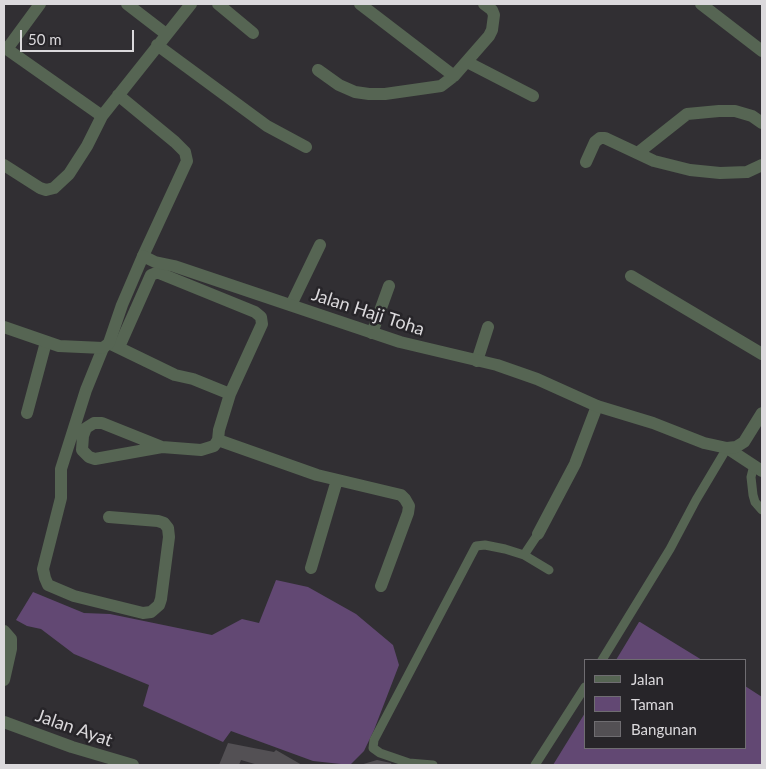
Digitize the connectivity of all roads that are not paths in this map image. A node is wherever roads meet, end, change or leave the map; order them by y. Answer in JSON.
{"nodes":[{"id":1,"x":40,"y":4,"type":"edge"},
{"id":2,"x":126,"y":4,"type":"edge"},
{"id":3,"x":191,"y":4,"type":"edge"},
{"id":4,"x":218,"y":4,"type":"edge"},
{"id":5,"x":360,"y":4,"type":"edge"},
{"id":6,"x":484,"y":4,"type":"edge"},
{"id":7,"x":701,"y":4,"type":"edge"},
{"id":8,"x":254,"y":33,"type":"dead end"},
{"id":9,"x":166,"y":34,"type":"junction"},
{"id":10,"x":157,"y":45,"type":"junction"},
{"id":11,"x":5,"y":48,"type":"edge"},
{"id":12,"x":762,"y":51,"type":"edge"},
{"id":13,"x":467,"y":62,"type":"junction"},
{"id":14,"x":318,"y":70,"type":"dead end"},
{"id":15,"x":454,"y":76,"type":"junction"},
{"id":16,"x":118,"y":95,"type":"junction"},
{"id":17,"x":533,"y":96,"type":"dead end"},
{"id":18,"x":102,"y":116,"type":"junction"},
{"id":19,"x":762,"y":123,"type":"edge"},
{"id":20,"x":306,"y":147,"type":"dead end"},
{"id":21,"x":639,"y":152,"type":"junction"},
{"id":22,"x":586,"y":162,"type":"dead end"},
{"id":23,"x":4,"y":165,"type":"edge"},
{"id":24,"x":762,"y":165,"type":"edge"},
{"id":25,"x":320,"y":244,"type":"dead end"},
{"id":26,"x":143,"y":256,"type":"junction"},
{"id":27,"x":631,"y":276,"type":"dead end"},
{"id":28,"x":389,"y":286,"type":"dead end"},
{"id":29,"x":291,"y":305,"type":"junction"},
{"id":30,"x":4,"y":327,"type":"edge"},
{"id":31,"x":488,"y":327,"type":"dead end"},
{"id":32,"x":372,"y":333,"type":"junction"},
{"id":33,"x":46,"y":342,"type":"junction"},
{"id":34,"x":110,"y":346,"type":"junction"},
{"id":35,"x":762,"y":354,"type":"edge"},
{"id":36,"x":477,"y":361,"type":"junction"},
{"id":37,"x":230,"y":394,"type":"junction"},
{"id":38,"x":597,"y":406,"type":"junction"},
{"id":39,"x":27,"y":413,"type":"dead end"},
{"id":40,"x":762,"y":413,"type":"edge"},
{"id":41,"x":218,"y":440,"type":"junction"},
{"id":42,"x":162,"y":447,"type":"junction"},
{"id":43,"x":727,"y":448,"type":"junction"},
{"id":44,"x":758,"y":468,"type":"edge"},
{"id":45,"x":337,"y":480,"type":"junction"},
{"id":46,"x":762,"y":510,"type":"edge"},
{"id":47,"x":109,"y":517,"type":"dead end"},
{"id":48,"x":538,"y":534,"type":"joint"},
{"id":49,"x":524,"y":555,"type":"junction"},
{"id":50,"x":311,"y":568,"type":"dead end"},
{"id":51,"x":549,"y":570,"type":"dead end"},
{"id":52,"x":381,"y":586,"type":"dead end"},
{"id":53,"x":4,"y":631,"type":"edge"},
{"id":54,"x":603,"y":659,"type":"edge"},
{"id":55,"x":5,"y":672,"type":"edge"},
{"id":56,"x":584,"y":689,"type":"edge"},
{"id":57,"x":4,"y":722,"type":"edge"},
{"id":58,"x":117,"y":763,"type":"edge"},
{"id":59,"x":409,"y":764,"type":"edge"},
{"id":60,"x":133,"y":765,"type":"edge"},
{"id":61,"x":432,"y":765,"type":"edge"},
{"id":62,"x":535,"y":765,"type":"edge"}],
"edges":[{"from":1,"to":11,"type":"street"},
{"from":2,"to":9,"type":"street"},
{"from":3,"to":9,"type":"street"},
{"from":4,"to":8,"type":"street"},
{"from":5,"to":15,"type":"street"},
{"from":6,"to":13,"type":"street"},
{"from":7,"to":12,"type":"street"},
{"from":9,"to":10,"type":"street"},
{"from":10,"to":16,"type":"street"},
{"from":10,"to":20,"type":"street"},
{"from":11,"to":18,"type":"street"},
{"from":13,"to":15,"type":"street"},
{"from":13,"to":17,"type":"street"},
{"from":14,"to":15,"type":"street"},
{"from":16,"to":18,"type":"street"},
{"from":16,"to":26,"type":"street"},
{"from":18,"to":23,"type":"street"},
{"from":19,"to":21,"type":"street"},
{"from":21,"to":22,"type":"street"},
{"from":21,"to":24,"type":"street"},
{"from":25,"to":29,"type":"street"},
{"from":26,"to":29,"type":"street","name":"Jalan Haji Toha"},
{"from":26,"to":34,"type":"street"},
{"from":27,"to":35,"type":"street"},
{"from":28,"to":32,"type":"street"},
{"from":29,"to":32,"type":"street","name":"Jalan Haji Toha"},
{"from":30,"to":33,"type":"street"},
{"from":31,"to":36,"type":"street"},
{"from":32,"to":36,"type":"street","name":"Jalan Haji Toha"},
{"from":33,"to":34,"type":"street"},
{"from":33,"to":39,"type":"street"},
{"from":34,"to":37,"type":"street"},
{"from":34,"to":37,"type":"street"},
{"from":34,"to":47,"type":"street"},
{"from":36,"to":38,"type":"street","name":"Jalan Haji Toha"},
{"from":37,"to":41,"type":"street"},
{"from":38,"to":43,"type":"street","name":"Jalan Haji Toha"},
{"from":38,"to":48,"type":"street"},
{"from":40,"to":43,"type":"street"},
{"from":41,"to":42,"type":"street"},
{"from":41,"to":45,"type":"street"},
{"from":42,"to":42,"type":"street"},
{"from":43,"to":44,"type":"street","name":"Jalan Haji Toha"},
{"from":43,"to":54,"type":"lane"},
{"from":44,"to":46,"type":"lane"},
{"from":45,"to":50,"type":"street"},
{"from":45,"to":52,"type":"street"},
{"from":48,"to":49,"type":"lane"},
{"from":49,"to":51,"type":"lane"},
{"from":49,"to":59,"type":"lane"},
{"from":53,"to":55,"type":"street"},
{"from":56,"to":62,"type":"lane"},
{"from":57,"to":58,"type":"street","name":"Jalan Ayat"},
{"from":58,"to":60,"type":"street","name":"Jalan Ayat"},
{"from":59,"to":61,"type":"lane"}]}
